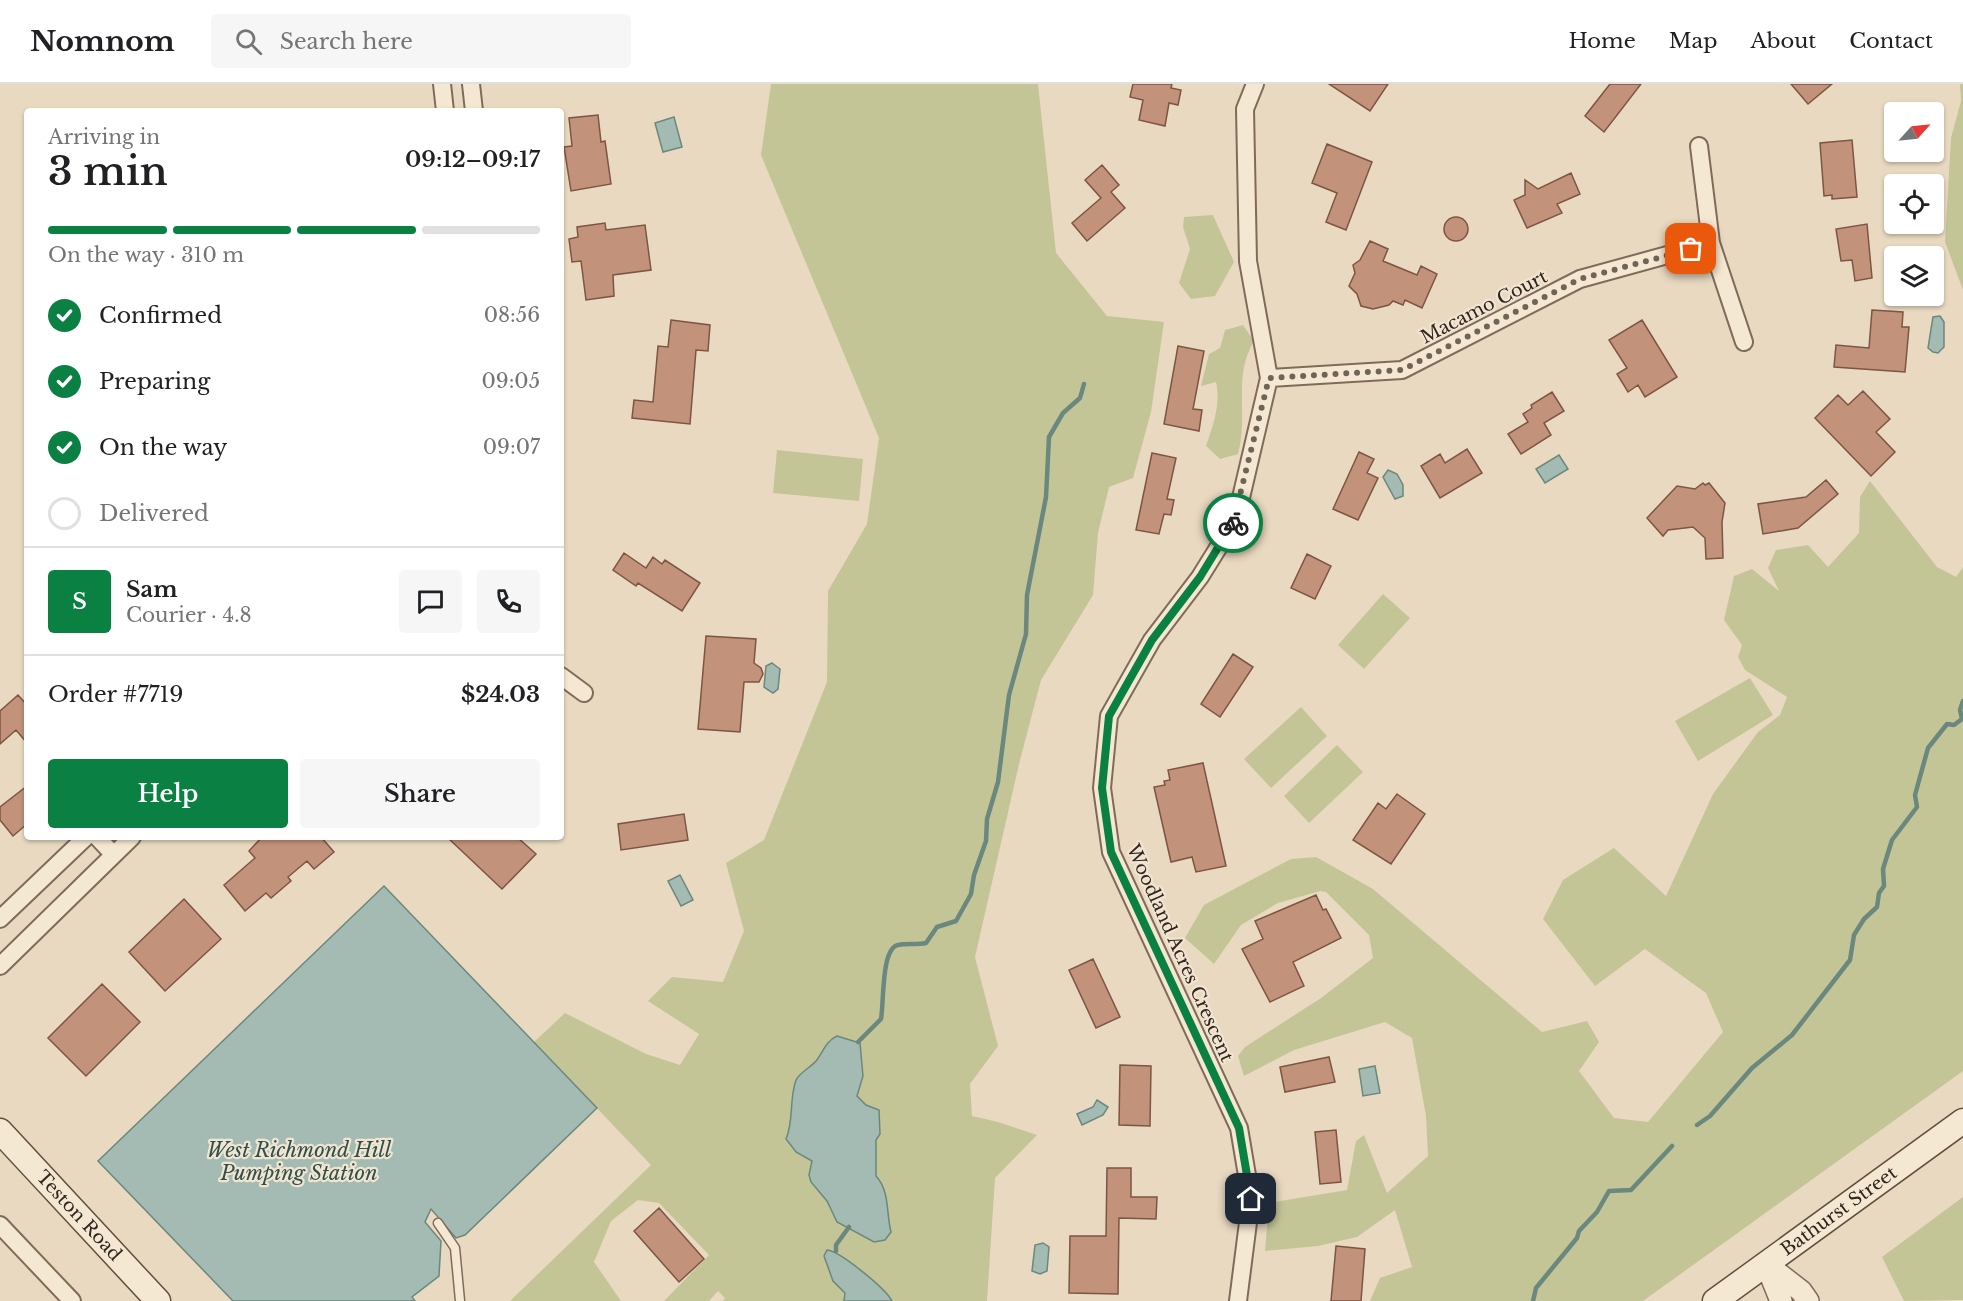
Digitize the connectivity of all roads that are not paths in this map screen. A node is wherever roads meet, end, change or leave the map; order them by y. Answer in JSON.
{"nodes":[{"id":1,"x":442,"y":84,"type":"edge"},
{"id":2,"x":471,"y":84,"type":"edge"},
{"id":3,"x":1255,"y":84,"type":"edge"},
{"id":4,"x":445,"y":108,"type":"edge"},
{"id":5,"x":474,"y":108,"type":"edge"},
{"id":6,"x":1699,"y":146,"type":"dead end"},
{"id":7,"x":1711,"y":243,"type":"junction"},
{"id":8,"x":1744,"y":342,"type":"dead end"},
{"id":9,"x":1269,"y":378,"type":"junction"},
{"id":10,"x":564,"y":678,"type":"edge"},
{"id":11,"x":584,"y":693,"type":"dead end"},
{"id":12,"x":83,"y":840,"type":"edge"},
{"id":13,"x":100,"y":840,"type":"edge"},
{"id":14,"x":129,"y":840,"type":"edge"},
{"id":15,"x":113,"y":854,"type":"junction"},
{"id":16,"x":0,"y":919,"type":"edge"},
{"id":17,"x":0,"y":966,"type":"edge"},
{"id":18,"x":1963,"y":1121,"type":"edge"},
{"id":19,"x":0,"y":1131,"type":"edge"},
{"id":20,"x":438,"y":1223,"type":"dead end"},
{"id":21,"x":0,"y":1225,"type":"edge"},
{"id":22,"x":1766,"y":1264,"type":"junction"},
{"id":23,"x":72,"y":1301,"type":"edge"},
{"id":24,"x":158,"y":1301,"type":"edge"},
{"id":25,"x":460,"y":1301,"type":"edge"},
{"id":26,"x":1238,"y":1301,"type":"edge"},
{"id":27,"x":1715,"y":1301,"type":"edge"},
{"id":28,"x":1780,"y":1301,"type":"edge"},
{"id":29,"x":1808,"y":1301,"type":"edge"}],
"edges":[{"from":1,"to":4,"type":"street"},
{"from":2,"to":5,"type":"street"},
{"from":3,"to":9,"type":"street","name":"Woodland Acres Crescent"},
{"from":6,"to":7,"type":"street"},
{"from":7,"to":8,"type":"street"},
{"from":7,"to":9,"type":"street","name":"Macamo Court"},
{"from":9,"to":26,"type":"street","name":"Woodland Acres Crescent"},
{"from":10,"to":11,"type":"street"},
{"from":12,"to":16,"type":"street"},
{"from":13,"to":15,"type":"street"},
{"from":14,"to":15,"type":"street"},
{"from":15,"to":17,"type":"street"},
{"from":18,"to":22,"type":"main road","name":"Bathurst Street"},
{"from":19,"to":24,"type":"main road","name":"Teston Road"},
{"from":20,"to":25,"type":"lane"},
{"from":21,"to":23,"type":"street"},
{"from":22,"to":27,"type":"main road","name":"Bathurst Street"},
{"from":22,"to":28,"type":"street"},
{"from":22,"to":29,"type":"street"}]}
